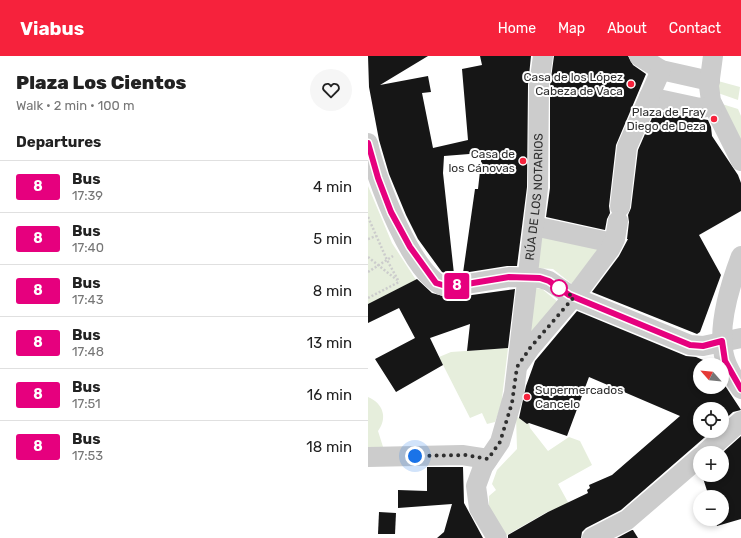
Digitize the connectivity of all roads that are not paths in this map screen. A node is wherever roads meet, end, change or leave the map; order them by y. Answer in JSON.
{"nodes":[{"id":1,"x":543,"y":56,"type":"edge"},
{"id":2,"x":639,"y":56,"type":"edge"},
{"id":3,"x":712,"y":67,"type":"edge"},
{"id":4,"x":661,"y":70,"type":"junction"},
{"id":5,"x":646,"y":103,"type":"junction"},
{"id":6,"x":713,"y":106,"type":"junction"},
{"id":7,"x":368,"y":143,"type":"edge"},
{"id":8,"x":741,"y":161,"type":"edge"},
{"id":9,"x":534,"y":226,"type":"junction"},
{"id":10,"x":614,"y":243,"type":"junction"},
{"id":11,"x":741,"y":256,"type":"edge"},
{"id":12,"x":528,"y":277,"type":"junction"},
{"id":13,"x":578,"y":299,"type":"junction"},
{"id":14,"x":732,"y":340,"type":"edge"},
{"id":15,"x":517,"y":367,"type":"junction"},
{"id":16,"x":741,"y":389,"type":"edge"},
{"id":17,"x":741,"y":421,"type":"edge"},
{"id":18,"x":712,"y":446,"type":"edge"},
{"id":19,"x":368,"y":457,"type":"edge"},
{"id":20,"x":488,"y":459,"type":"junction"},
{"id":21,"x":693,"y":463,"type":"edge"},
{"id":22,"x":497,"y":538,"type":"edge"},
{"id":23,"x":592,"y":538,"type":"edge"}],
"edges":[{"from":1,"to":9,"type":"street","name":"RÚA DE LOS NOTARIOS"},
{"from":2,"to":4,"type":"street"},
{"from":3,"to":4,"type":"street"},
{"from":3,"to":6,"type":"street"},
{"from":4,"to":5,"type":"street"},
{"from":5,"to":6,"type":"street"},
{"from":5,"to":10,"type":"street"},
{"from":6,"to":8,"type":"street"},
{"from":7,"to":12,"type":"street"},
{"from":9,"to":10,"type":"street"},
{"from":9,"to":12,"type":"street","name":"RÚA DE LOS NOTARIOS"},
{"from":10,"to":13,"type":"street"},
{"from":11,"to":14,"type":"street"},
{"from":12,"to":13,"type":"street"},
{"from":12,"to":15,"type":"street","name":"RÚA DE LOS NOTARIOS"},
{"from":13,"to":14,"type":"street"},
{"from":13,"to":15,"type":"street"},
{"from":14,"to":16,"type":"street"},
{"from":15,"to":20,"type":"street","name":"RÚA DE LOS NOTARIOS"},
{"from":17,"to":18,"type":"street"},
{"from":19,"to":20,"type":"street"},
{"from":20,"to":22,"type":"street","name":"RÚA DE LOS NOTARIOS"},
{"from":21,"to":23,"type":"street"}]}
